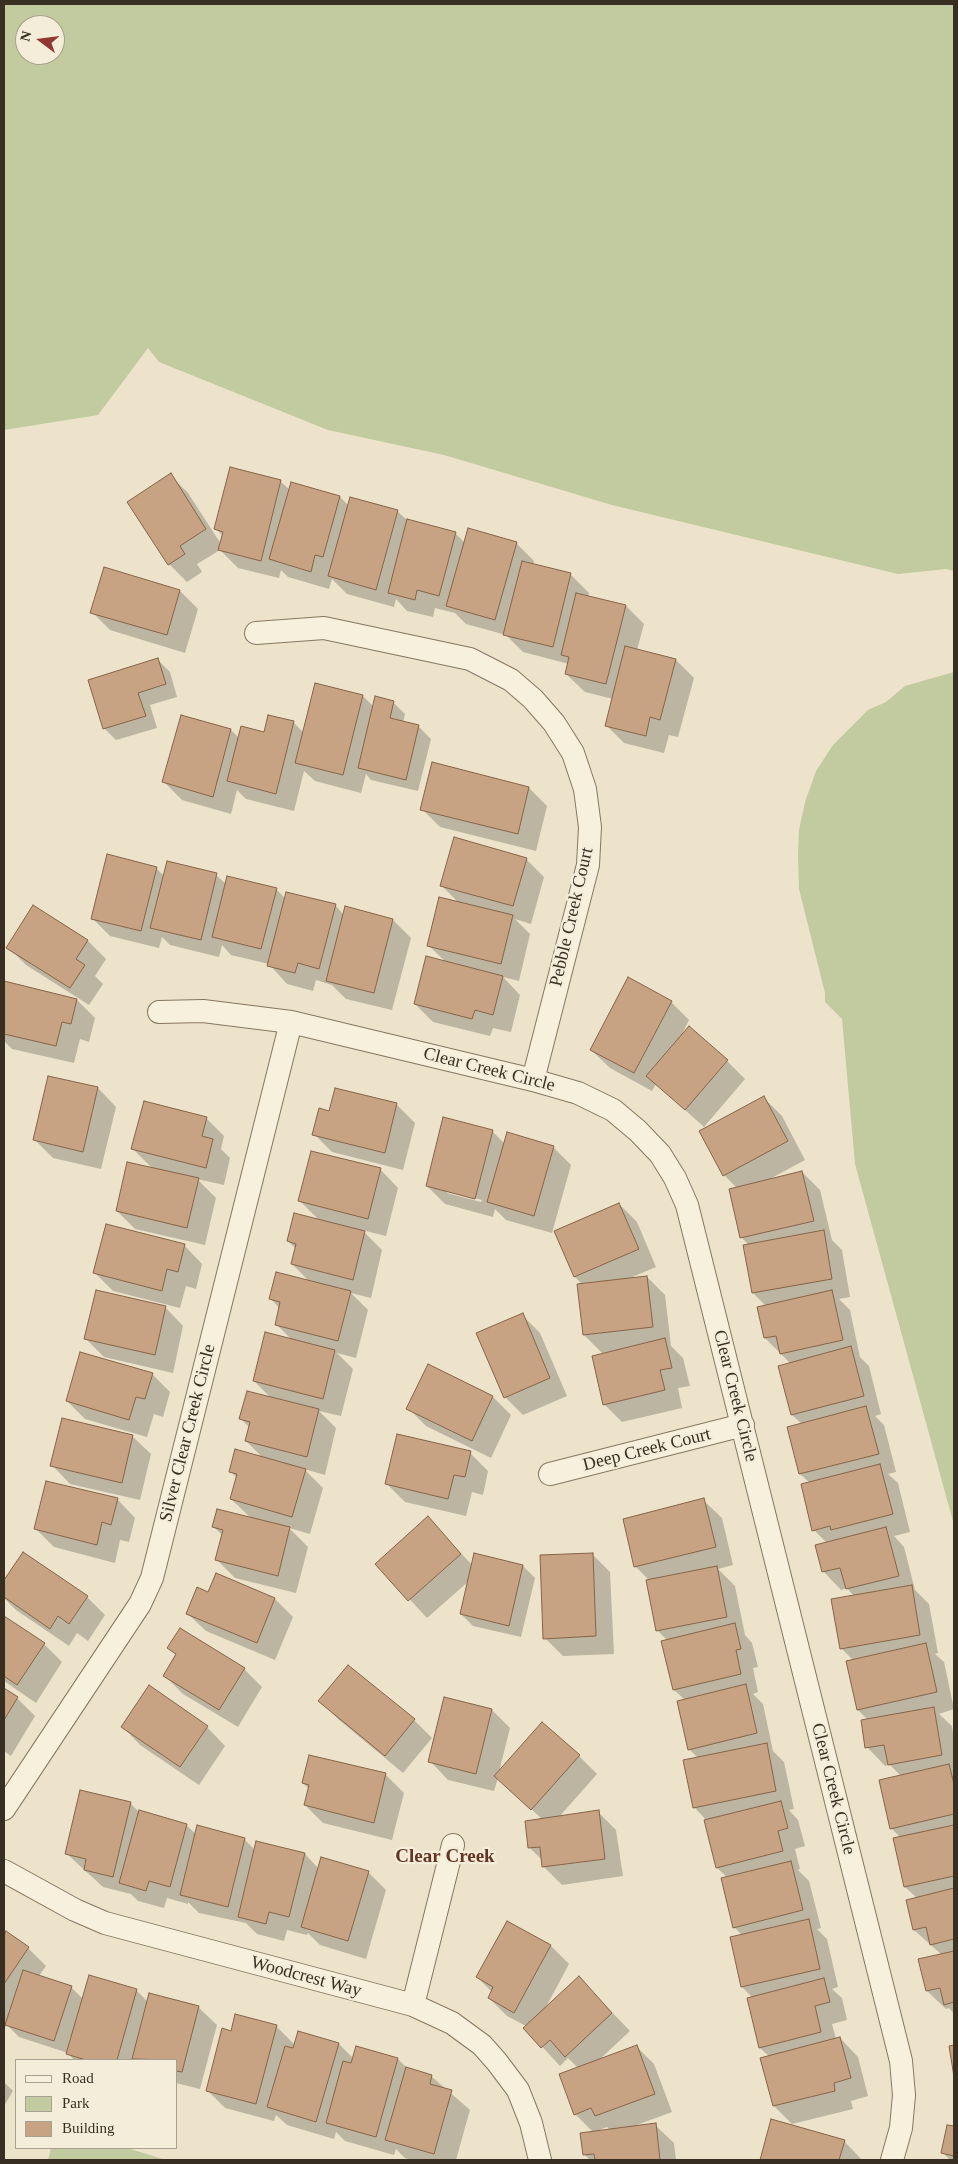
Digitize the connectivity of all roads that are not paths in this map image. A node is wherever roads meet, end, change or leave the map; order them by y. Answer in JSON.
{"nodes":[{"id":1,"x":256,"y":633,"type":"dead end"},
{"id":2,"x":159,"y":1012,"type":"dead end"},
{"id":3,"x":291,"y":1022,"type":"junction"},
{"id":4,"x":533,"y":1080,"type":"junction"},
{"id":5,"x":743,"y":1426,"type":"junction"},
{"id":6,"x":550,"y":1474,"type":"dead end"},
{"id":7,"x":4,"y":1809,"type":"edge"},
{"id":8,"x":453,"y":1845,"type":"dead end"},
{"id":9,"x":4,"y":1871,"type":"edge"},
{"id":10,"x":412,"y":2005,"type":"junction"},
{"id":11,"x":540,"y":2160,"type":"edge"},
{"id":12,"x":892,"y":2160,"type":"edge"}],
"edges":[{"from":1,"to":4,"type":"street","name":"Pebble Creek Court"},
{"from":2,"to":3,"type":"street","name":"Clear Creek Circle"},
{"from":3,"to":4,"type":"street","name":"Clear Creek Circle"},
{"from":3,"to":7,"type":"street","name":"Silver Clear Creek Circle"},
{"from":4,"to":5,"type":"street","name":"Clear Creek Circle"},
{"from":5,"to":6,"type":"street","name":"Deep Creek Court"},
{"from":5,"to":12,"type":"street","name":"Clear Creek Circle"},
{"from":8,"to":10,"type":"street"},
{"from":9,"to":10,"type":"street","name":"Woodcrest Way"},
{"from":10,"to":11,"type":"street","name":"Woodcrest Way"}]}
